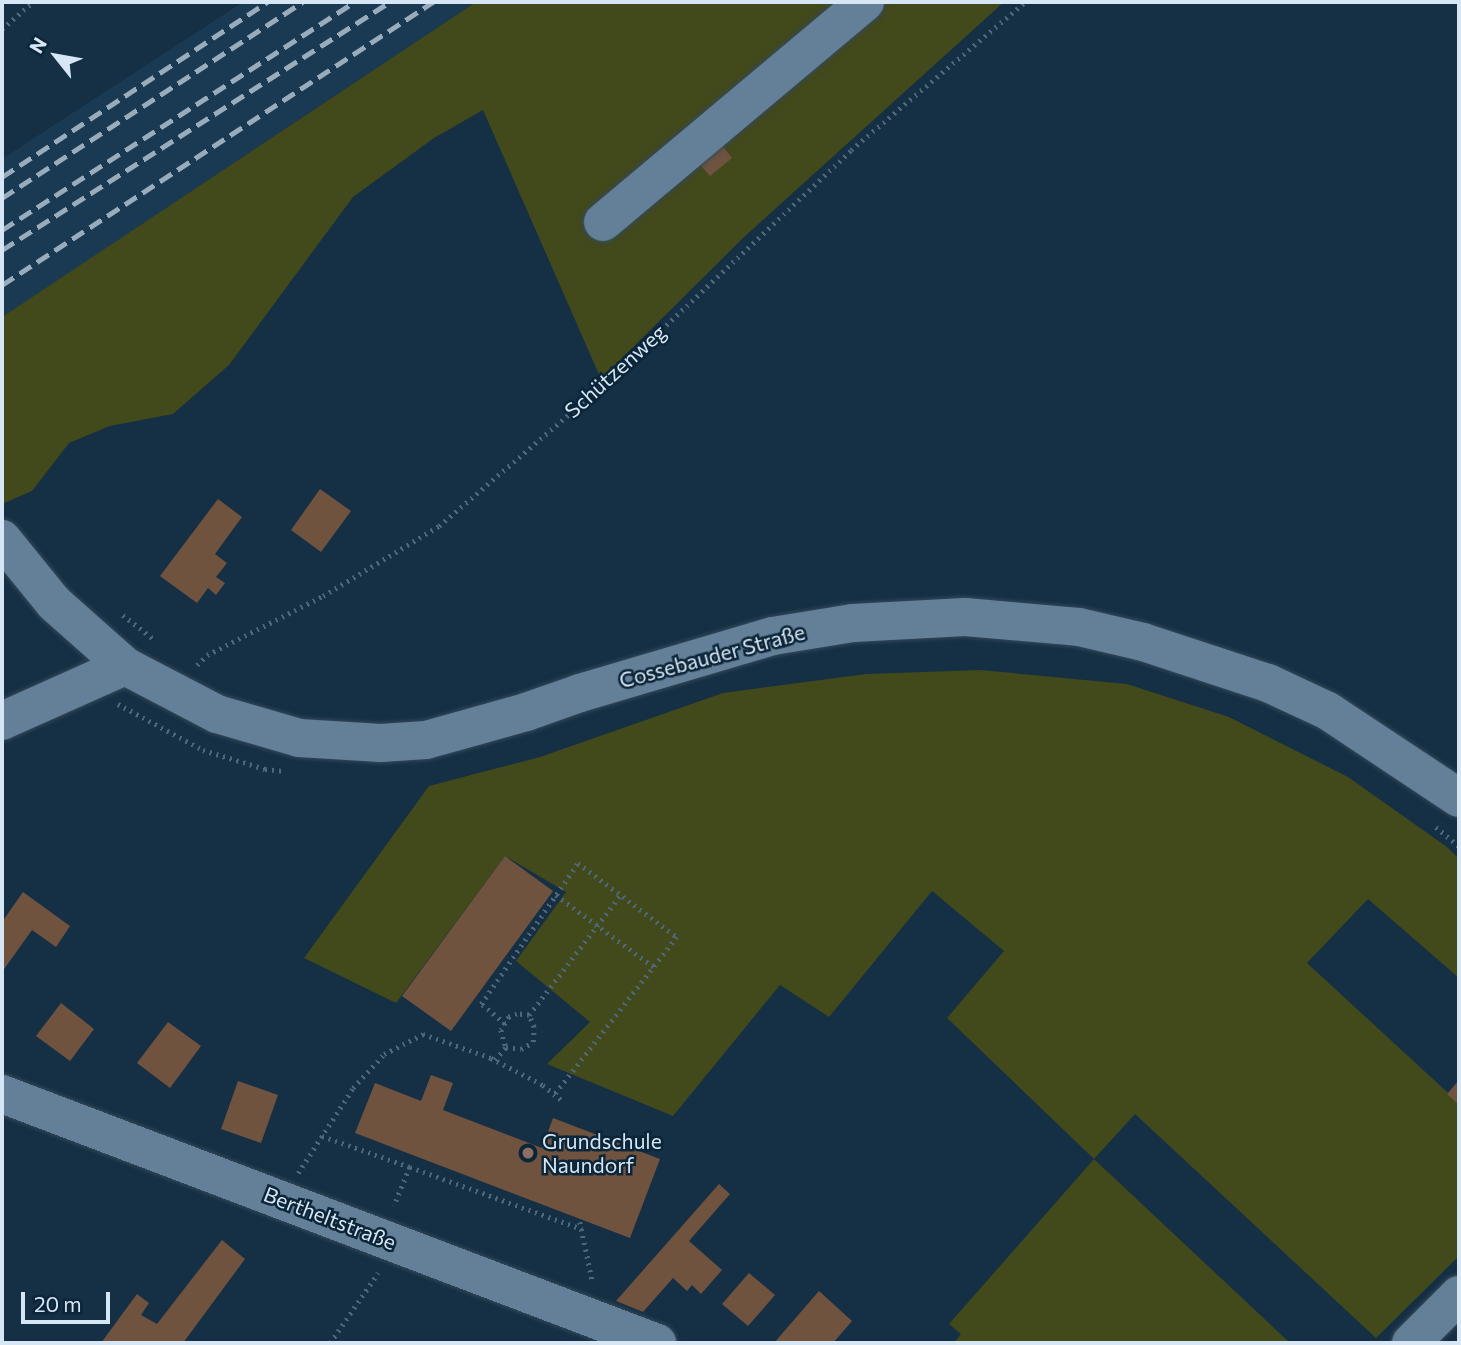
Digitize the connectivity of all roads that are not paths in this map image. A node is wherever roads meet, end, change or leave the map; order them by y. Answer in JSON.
{"nodes":[{"id":1,"x":865,"y":2,"type":"edge"},
{"id":2,"x":603,"y":222,"type":"dead end"},
{"id":3,"x":2,"y":539,"type":"edge"},
{"id":4,"x":109,"y":673,"type":"junction"},
{"id":5,"x":2,"y":721,"type":"edge"},
{"id":6,"x":1459,"y":798,"type":"edge"},
{"id":7,"x":2,"y":1094,"type":"edge"},
{"id":8,"x":1459,"y":1295,"type":"edge"},
{"id":9,"x":657,"y":1343,"type":"edge"},
{"id":10,"x":1411,"y":1343,"type":"edge"}],
"edges":[{"from":1,"to":2,"type":"street"},
{"from":3,"to":4,"type":"street","name":"Cossebauder Straße"},
{"from":4,"to":5,"type":"street"},
{"from":4,"to":6,"type":"street","name":"Cossebauder Straße"},
{"from":7,"to":9,"type":"street","name":"Bertheltstraße"},
{"from":8,"to":10,"type":"street"}]}
